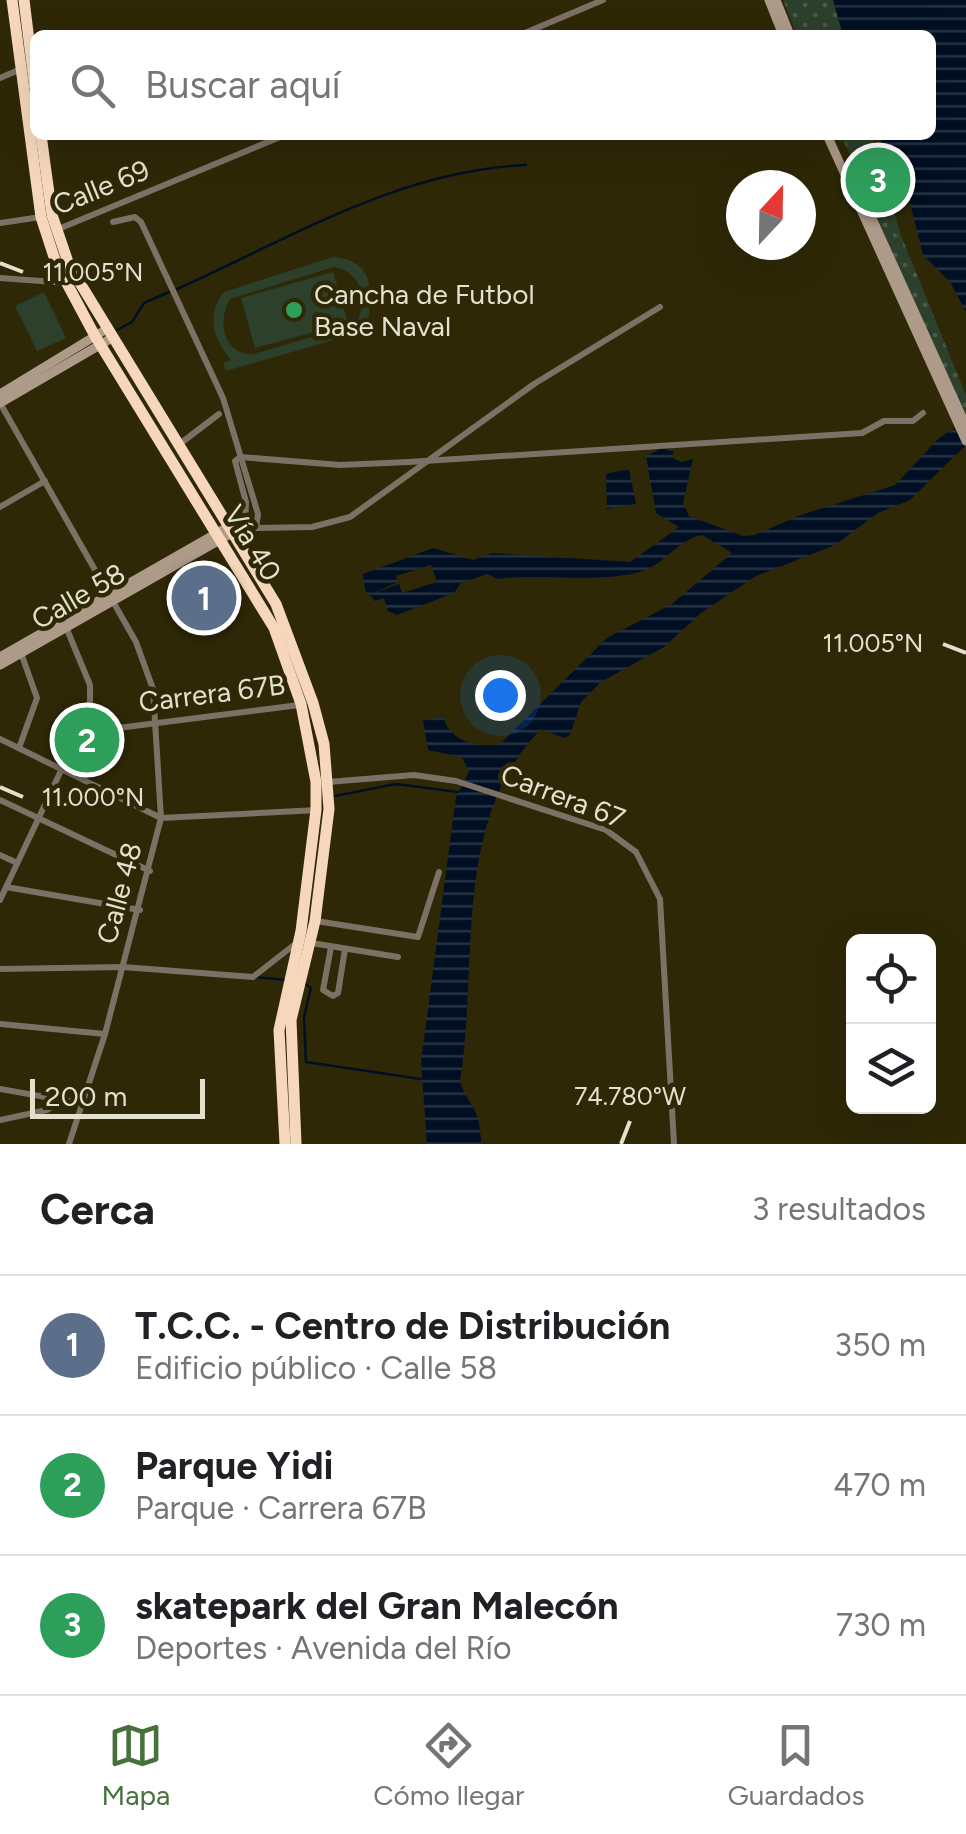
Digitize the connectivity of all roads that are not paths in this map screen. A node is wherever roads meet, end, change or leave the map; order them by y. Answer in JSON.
{"nodes":[{"id":1,"x":604,"y":0,"type":"edge"},
{"id":2,"x":773,"y":0,"type":"edge"},
{"id":3,"x":12,"y":2,"type":"edge"},
{"id":4,"x":532,"y":30,"type":"edge"},
{"id":5,"x":784,"y":30,"type":"edge"},
{"id":6,"x":21,"y":68,"type":"junction"},
{"id":7,"x":30,"y":70,"type":"edge"},
{"id":8,"x":0,"y":78,"type":"edge"},
{"id":9,"x":30,"y":121,"type":"edge"},
{"id":10,"x":33,"y":140,"type":"edge"},
{"id":11,"x":41,"y":140,"type":"edge"},
{"id":12,"x":273,"y":140,"type":"edge"},
{"id":13,"x":832,"y":140,"type":"edge"},
{"id":14,"x":46,"y":216,"type":"junction"},
{"id":15,"x":113,"y":222,"type":"dead end"},
{"id":16,"x":0,"y":223,"type":"edge"},
{"id":17,"x":51,"y":232,"type":"junction"},
{"id":18,"x":0,"y":278,"type":"edge"},
{"id":19,"x":73,"y":284,"type":"junction"},
{"id":20,"x":660,"y":308,"type":"dead end"},
{"id":21,"x":103,"y":337,"type":"junction"},
{"id":22,"x":0,"y":394,"type":"edge"},
{"id":23,"x":0,"y":403,"type":"edge"},
{"id":24,"x":219,"y":414,"type":"dead end"},
{"id":25,"x":923,"y":414,"type":"dead end"},
{"id":26,"x":961,"y":420,"type":"edge"},
{"id":27,"x":966,"y":441,"type":"edge"},
{"id":28,"x":176,"y":446,"type":"junction"},
{"id":29,"x":240,"y":457,"type":"junction"},
{"id":30,"x":429,"y":460,"type":"junction"},
{"id":31,"x":45,"y":481,"type":"junction"},
{"id":32,"x":0,"y":508,"type":"edge"},
{"id":33,"x":256,"y":528,"type":"junction"},
{"id":34,"x":244,"y":530,"type":"junction"},
{"id":35,"x":224,"y":534,"type":"junction"},
{"id":36,"x":113,"y":599,"type":"junction"},
{"id":37,"x":65,"y":626,"type":"junction"},
{"id":38,"x":20,"y":651,"type":"junction"},
{"id":39,"x":0,"y":657,"type":"edge"},
{"id":40,"x":0,"y":665,"type":"edge"},
{"id":41,"x":307,"y":704,"type":"junction"},
{"id":42,"x":156,"y":725,"type":"junction"},
{"id":43,"x":0,"y":739,"type":"edge"},
{"id":44,"x":19,"y":748,"type":"junction"},
{"id":45,"x":68,"y":762,"type":"junction"},
{"id":46,"x":63,"y":772,"type":"junction"},
{"id":47,"x":325,"y":785,"type":"junction"},
{"id":48,"x":0,"y":800,"type":"edge"},
{"id":49,"x":323,"y":809,"type":"junction"},
{"id":50,"x":161,"y":818,"type":"junction"},
{"id":51,"x":38,"y":819,"type":"junction"},
{"id":52,"x":0,"y":855,"type":"edge"},
{"id":53,"x":18,"y":863,"type":"junction"},
{"id":54,"x":150,"y":871,"type":"junction"},
{"id":55,"x":439,"y":872,"type":"dead end"},
{"id":56,"x":6,"y":887,"type":"junction"},
{"id":57,"x":0,"y":900,"type":"edge"},
{"id":58,"x":140,"y":910,"type":"junction"},
{"id":59,"x":315,"y":920,"type":"junction"},
{"id":60,"x":304,"y":942,"type":"junction"},
{"id":61,"x":331,"y":946,"type":"junction"},
{"id":62,"x":345,"y":949,"type":"junction"},
{"id":63,"x":398,"y":957,"type":"dead end"},
{"id":64,"x":278,"y":958,"type":"junction"},
{"id":65,"x":296,"y":965,"type":"junction"},
{"id":66,"x":123,"y":968,"type":"junction"},
{"id":67,"x":0,"y":970,"type":"edge"},
{"id":68,"x":0,"y":1024,"type":"edge"},
{"id":69,"x":105,"y":1034,"type":"junction"},
{"id":70,"x":285,"y":1070,"type":"junction"},
{"id":71,"x":0,"y":1089,"type":"edge"},
{"id":72,"x":60,"y":1101,"type":"junction"},
{"id":73,"x":86,"y":1104,"type":"junction"},
{"id":74,"x":0,"y":1120,"type":"edge"},
{"id":75,"x":69,"y":1144,"type":"edge"},
{"id":76,"x":285,"y":1144,"type":"edge"},
{"id":77,"x":296,"y":1144,"type":"edge"},
{"id":78,"x":674,"y":1144,"type":"edge"}],
"edges":[{"from":1,"to":4,"type":"street"},
{"from":2,"to":5,"type":"street"},
{"from":3,"to":6,"type":"highway","name":"Vía 40"},
{"from":3,"to":7,"type":"highway","name":"Vía 40"},
{"from":6,"to":8,"type":"street"},
{"from":6,"to":9,"type":"highway","name":"Vía 40"},
{"from":10,"to":14,"type":"highway","name":"Vía 40"},
{"from":11,"to":14,"type":"highway","name":"Vía 40"},
{"from":12,"to":17,"type":"street","name":"Calle 69"},
{"from":13,"to":26,"type":"street"},
{"from":14,"to":16,"type":"street","name":"Calle 69"},
{"from":14,"to":17,"type":"highway","name":"Vía 40"},
{"from":15,"to":29,"type":"street"},
{"from":17,"to":19,"type":"highway","name":"Vía 40"},
{"from":18,"to":19,"type":"street"},
{"from":19,"to":21,"type":"highway","name":"Vía 40"},
{"from":20,"to":30,"type":"street"},
{"from":21,"to":22,"type":"street"},
{"from":21,"to":23,"type":"street"},
{"from":21,"to":28,"type":"highway","name":"Vía 40"},
{"from":21,"to":35,"type":"highway","name":"Vía 40"},
{"from":23,"to":31,"type":"street","name":"Calle 48"},
{"from":24,"to":28,"type":"street"},
{"from":25,"to":30,"type":"street"},
{"from":26,"to":27,"type":"street"},
{"from":28,"to":35,"type":"highway","name":"Vía 40"},
{"from":29,"to":30,"type":"street"},
{"from":29,"to":33,"type":"street"},
{"from":29,"to":34,"type":"street"},
{"from":30,"to":33,"type":"street"},
{"from":31,"to":32,"type":"street"},
{"from":31,"to":36,"type":"street","name":"Calle 48"},
{"from":33,"to":34,"type":"street"},
{"from":34,"to":35,"type":"street"},
{"from":35,"to":36,"type":"street","name":"Calle 58"},
{"from":35,"to":41,"type":"highway","name":"Vía 40"},
{"from":36,"to":37,"type":"street","name":"Calle 58"},
{"from":36,"to":42,"type":"street","name":"Calle 48"},
{"from":37,"to":38,"type":"street","name":"Calle 58"},
{"from":37,"to":45,"type":"street"},
{"from":38,"to":39,"type":"street","name":"Calle 58"},
{"from":38,"to":40,"type":"street","name":"Calle 58"},
{"from":38,"to":44,"type":"street"},
{"from":41,"to":42,"type":"street","name":"Carrera 67B"},
{"from":41,"to":47,"type":"highway","name":"Vía 40"},
{"from":42,"to":45,"type":"street","name":"Carrera 67B"},
{"from":42,"to":50,"type":"street","name":"Calle 48"},
{"from":43,"to":44,"type":"street"},
{"from":44,"to":46,"type":"street"},
{"from":45,"to":46,"type":"street"},
{"from":46,"to":50,"type":"street"},
{"from":46,"to":51,"type":"street"},
{"from":47,"to":49,"type":"highway","name":"Vía 40"},
{"from":47,"to":78,"type":"street","name":"Carrera 67"},
{"from":48,"to":51,"type":"street"},
{"from":49,"to":50,"type":"street"},
{"from":49,"to":59,"type":"highway","name":"Vía 40"},
{"from":49,"to":60,"type":"highway","name":"Vía 40"},
{"from":50,"to":54,"type":"street","name":"Calle 48"},
{"from":51,"to":53,"type":"street"},
{"from":51,"to":54,"type":"street"},
{"from":52,"to":53,"type":"street"},
{"from":53,"to":56,"type":"street"},
{"from":54,"to":58,"type":"street","name":"Calle 48"},
{"from":55,"to":59,"type":"street"},
{"from":56,"to":57,"type":"street"},
{"from":56,"to":58,"type":"street"},
{"from":58,"to":66,"type":"street","name":"Calle 48"},
{"from":59,"to":60,"type":"highway","name":"Vía 40"},
{"from":60,"to":61,"type":"street"},
{"from":60,"to":64,"type":"street"},
{"from":60,"to":65,"type":"highway","name":"Vía 40"},
{"from":61,"to":62,"type":"street"},
{"from":61,"to":62,"type":"street"},
{"from":62,"to":63,"type":"street"},
{"from":64,"to":65,"type":"street"},
{"from":64,"to":66,"type":"street"},
{"from":65,"to":70,"type":"highway","name":"Vía 40"},
{"from":66,"to":67,"type":"street"},
{"from":66,"to":69,"type":"street","name":"Calle 48"},
{"from":68,"to":69,"type":"street"},
{"from":69,"to":73,"type":"street","name":"Calle 48"},
{"from":70,"to":76,"type":"highway","name":"Vía 40"},
{"from":70,"to":77,"type":"highway","name":"Vía 40"},
{"from":71,"to":72,"type":"street"},
{"from":72,"to":73,"type":"street"},
{"from":72,"to":74,"type":"street"},
{"from":73,"to":75,"type":"street","name":"Calle 48"}]}
